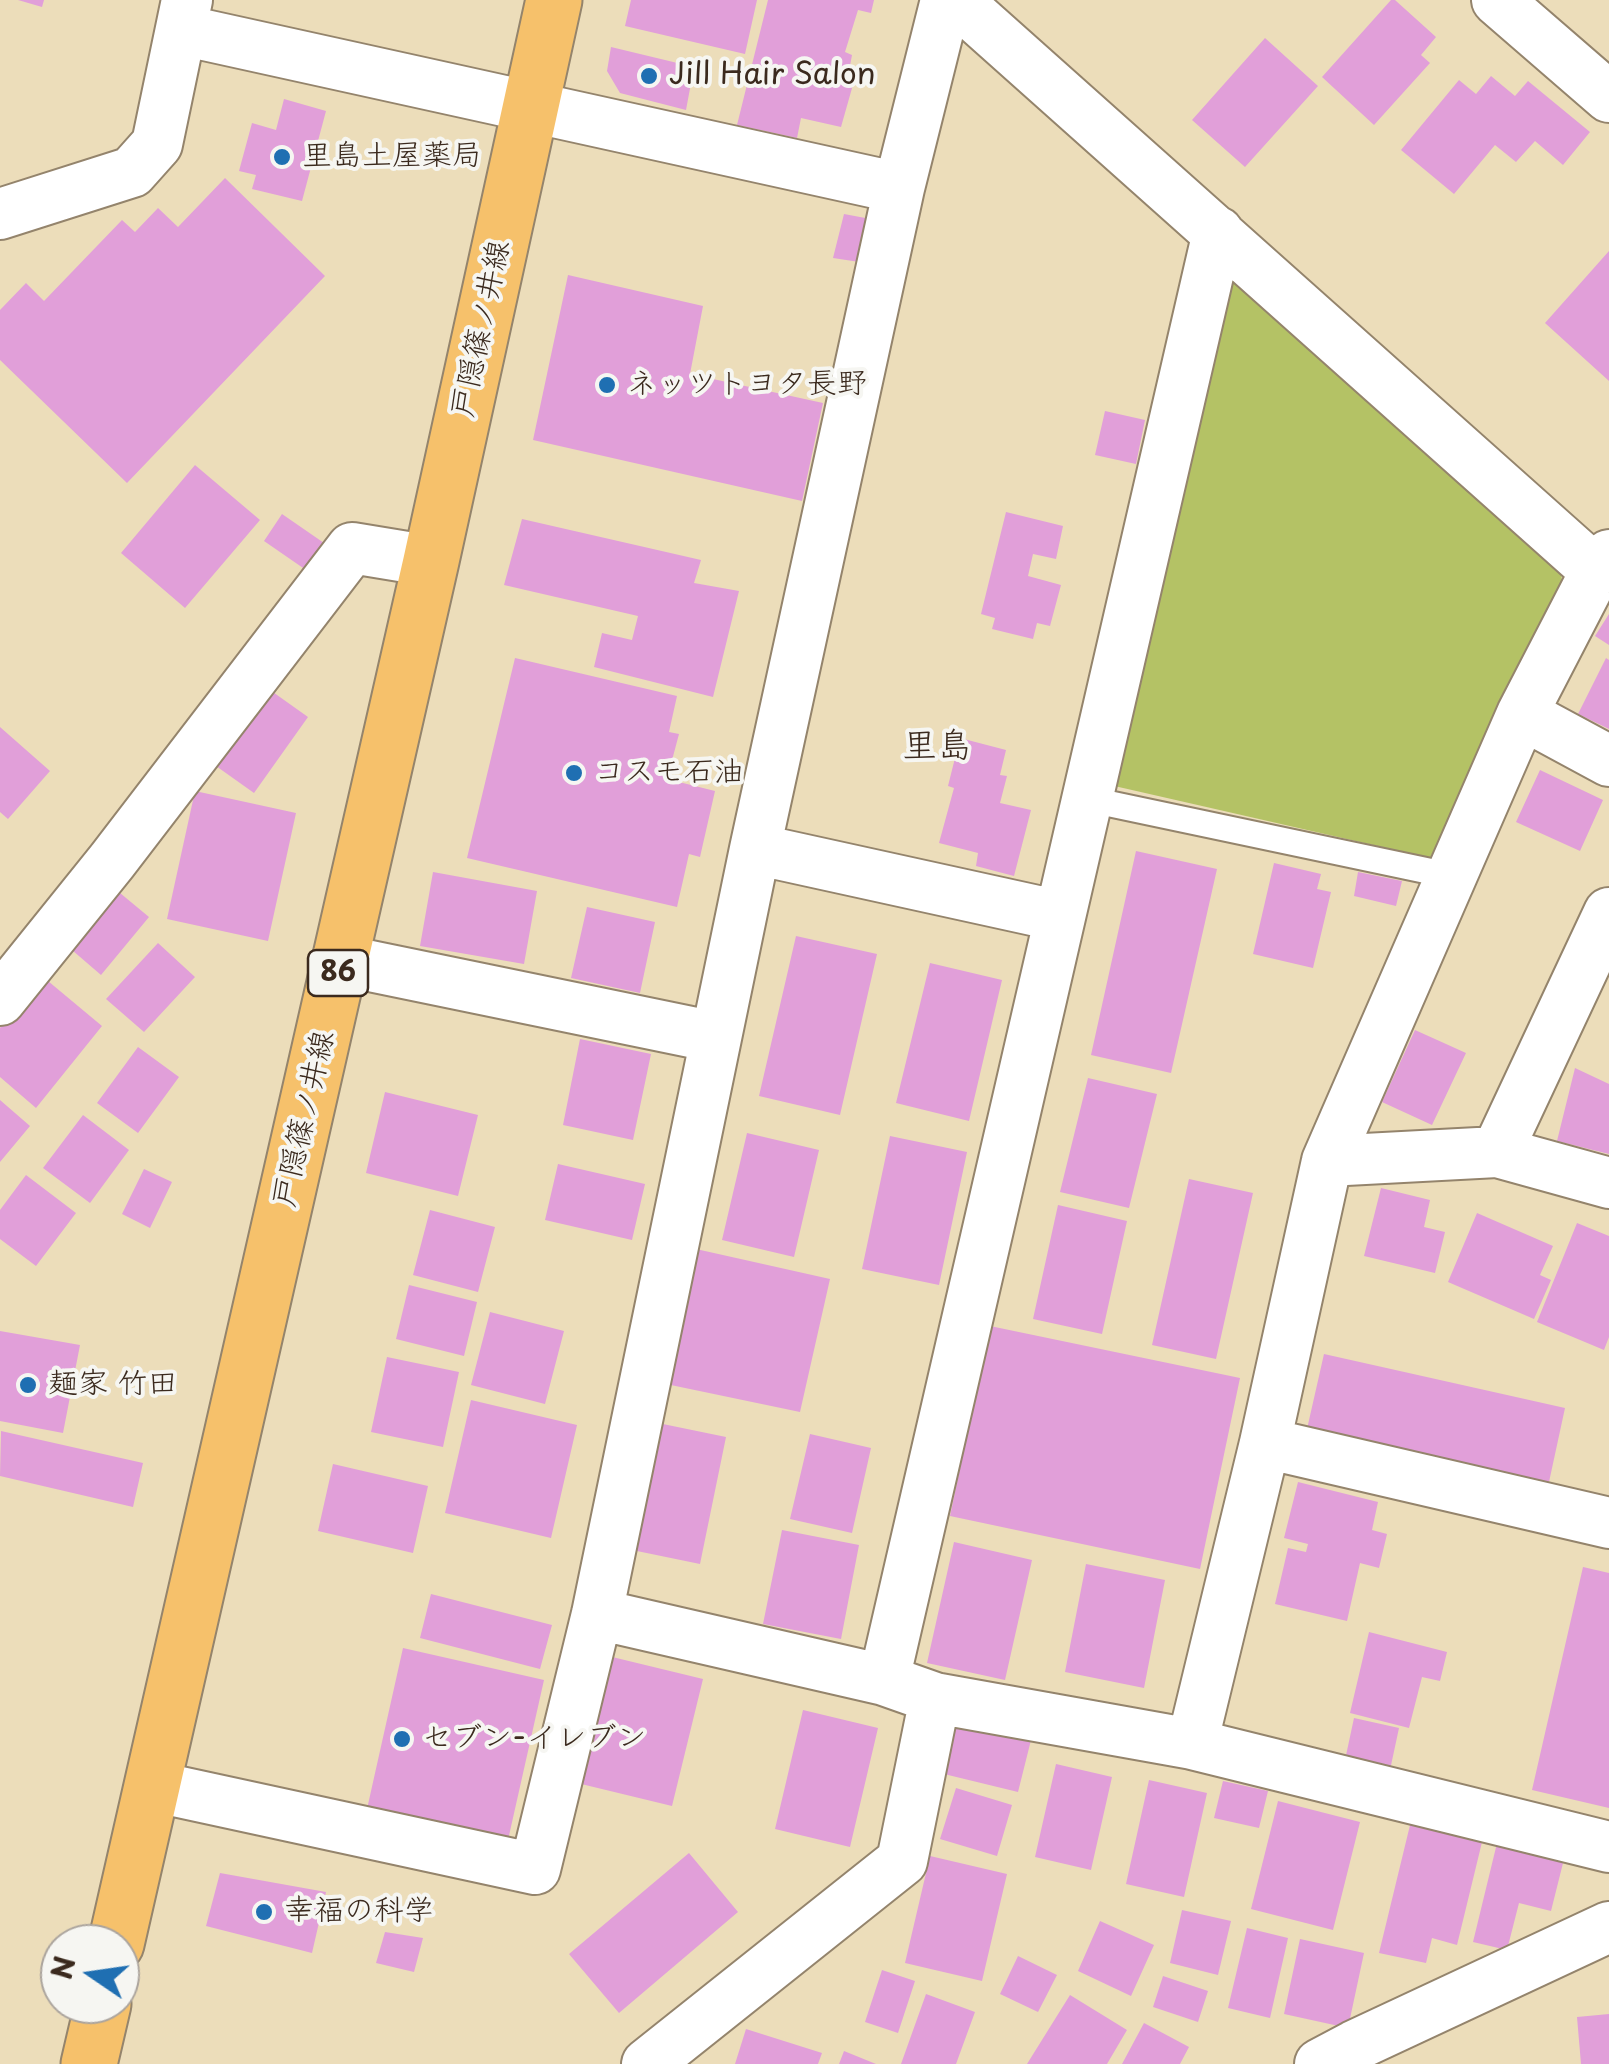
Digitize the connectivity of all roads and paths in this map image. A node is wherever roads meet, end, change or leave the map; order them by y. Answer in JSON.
{"nodes":[{"id":1,"x":554,"y":0,"type":"edge"},
{"id":2,"x":946,"y":0,"type":"edge"},
{"id":3,"x":956,"y":0,"type":"edge"},
{"id":4,"x":1497,"y":0,"type":"edge"},
{"id":5,"x":185,"y":15,"type":"edge"},
{"id":6,"x":1609,"y":98,"type":"edge"},
{"id":7,"x":530,"y":106,"type":"junction"},
{"id":8,"x":898,"y":188,"type":"junction"},
{"id":9,"x":0,"y":214,"type":"edge"},
{"id":10,"x":1218,"y":232,"type":"junction"},
{"id":11,"x":431,"y":561,"type":"junction"},
{"id":12,"x":1603,"y":563,"type":"edge"},
{"id":13,"x":1522,"y":714,"type":"junction"},
{"id":14,"x":1609,"y":761,"type":"edge"},
{"id":15,"x":1087,"y":800,"type":"junction"},
{"id":16,"x":755,"y":849,"type":"junction"},
{"id":17,"x":1452,"y":876,"type":"junction"},
{"id":18,"x":1609,"y":914,"type":"edge"},
{"id":19,"x":1060,"y":916,"type":"junction"},
{"id":20,"x":341,"y":960,"type":"junction"},
{"id":21,"x":0,"y":1000,"type":"edge"},
{"id":22,"x":715,"y":1037,"type":"junction"},
{"id":23,"x":1497,"y":1152,"type":"junction"},
{"id":24,"x":1327,"y":1162,"type":"junction"},
{"id":25,"x":1609,"y":1183,"type":"edge"},
{"id":26,"x":1264,"y":1443,"type":"junction"},
{"id":27,"x":1609,"y":1523,"type":"edge"},
{"id":28,"x":597,"y":1614,"type":"junction"},
{"id":29,"x":884,"y":1680,"type":"junction"},
{"id":30,"x":935,"y":1698,"type":"junction"},
{"id":31,"x":1192,"y":1744,"type":"junction"},
{"id":32,"x":152,"y":1786,"type":"junction"},
{"id":33,"x":1609,"y":1847,"type":"edge"},
{"id":34,"x":121,"y":1924,"type":"edge"},
{"id":35,"x":1609,"y":1927,"type":"edge"},
{"id":36,"x":98,"y":2024,"type":"edge"},
{"id":37,"x":89,"y":2064,"type":"edge"},
{"id":38,"x":647,"y":2064,"type":"edge"},
{"id":39,"x":1320,"y":2064,"type":"edge"}],
"edges":[{"from":1,"to":7,"type":"main road","name":"戸隠篠ノ井線","number":"86"},
{"from":2,"to":8,"type":"street"},
{"from":3,"to":10,"type":"street"},
{"from":4,"to":6,"type":"street"},
{"from":5,"to":7,"type":"street"},
{"from":5,"to":9,"type":"street"},
{"from":7,"to":8,"type":"street"},
{"from":7,"to":11,"type":"main road","name":"戸隠篠ノ井線","number":"86"},
{"from":8,"to":16,"type":"street"},
{"from":10,"to":12,"type":"street"},
{"from":10,"to":15,"type":"street"},
{"from":11,"to":20,"type":"main road","name":"戸隠篠ノ井線","number":"86"},
{"from":11,"to":21,"type":"street"},
{"from":12,"to":13,"type":"street"},
{"from":13,"to":14,"type":"street"},
{"from":13,"to":17,"type":"street"},
{"from":15,"to":17,"type":"lane"},
{"from":15,"to":19,"type":"street"},
{"from":16,"to":19,"type":"street"},
{"from":16,"to":22,"type":"street"},
{"from":17,"to":24,"type":"street"},
{"from":18,"to":23,"type":"street"},
{"from":19,"to":29,"type":"street"},
{"from":20,"to":22,"type":"street"},
{"from":20,"to":32,"type":"main road","name":"戸隠篠ノ井線","number":"86"},
{"from":22,"to":28,"type":"street"},
{"from":23,"to":24,"type":"street"},
{"from":23,"to":25,"type":"street"},
{"from":24,"to":26,"type":"street"},
{"from":26,"to":27,"type":"street"},
{"from":26,"to":31,"type":"street"},
{"from":28,"to":29,"type":"street"},
{"from":28,"to":32,"type":"street"},
{"from":29,"to":30,"type":"street"},
{"from":30,"to":31,"type":"street"},
{"from":30,"to":38,"type":"street"},
{"from":31,"to":33,"type":"street"},
{"from":32,"to":34,"type":"main road","name":"戸隠篠ノ井線","number":"86"},
{"from":35,"to":39,"type":"street"},
{"from":36,"to":37,"type":"main road"}]}
